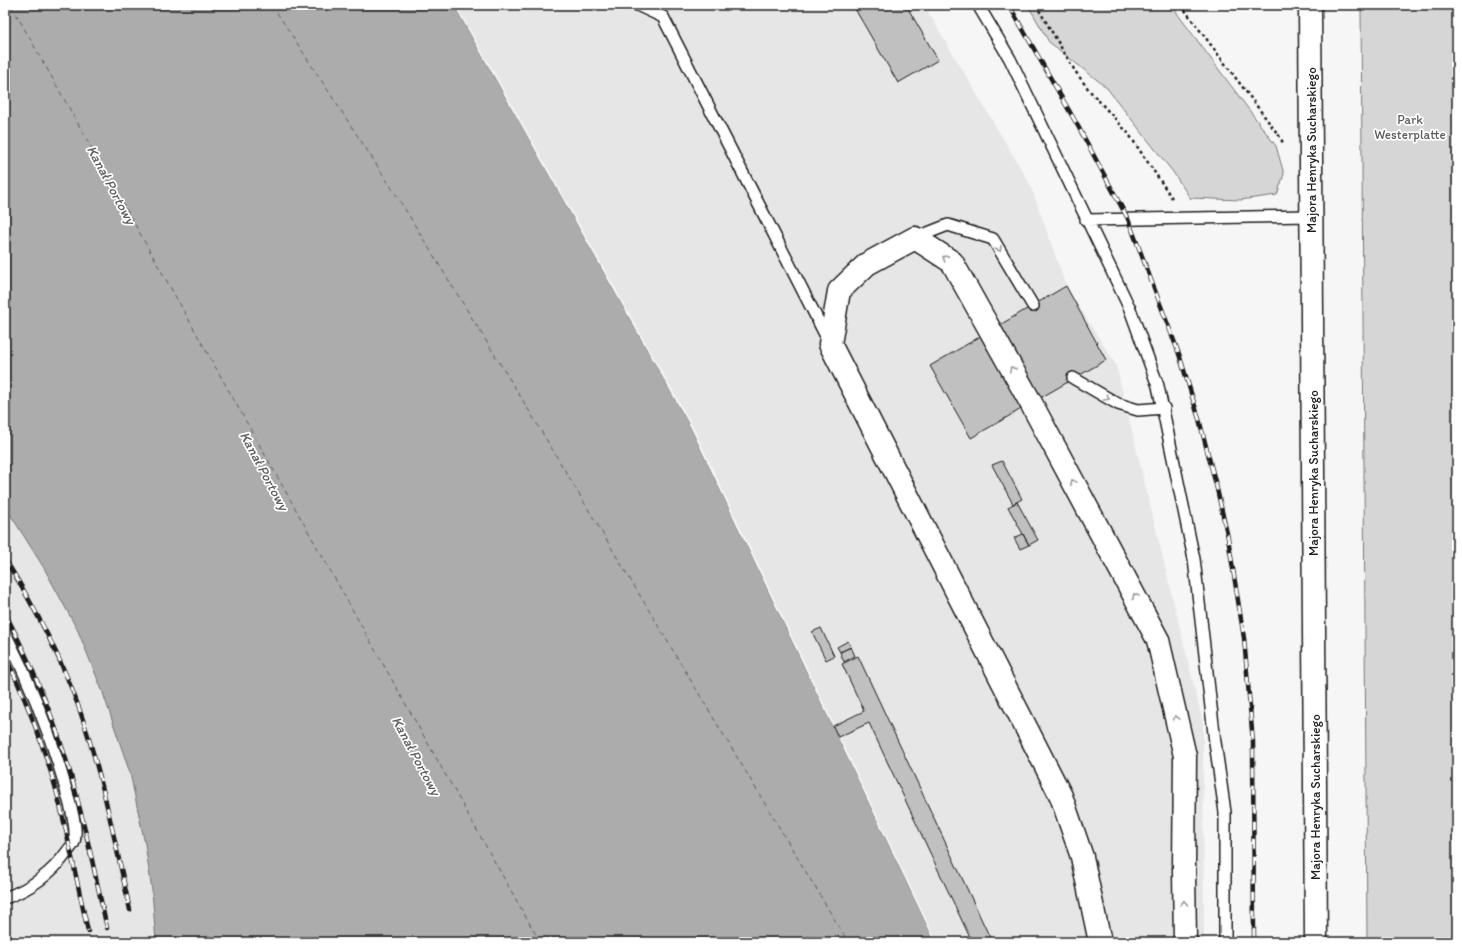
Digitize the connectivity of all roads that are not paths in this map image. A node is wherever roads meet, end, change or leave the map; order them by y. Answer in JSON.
{"nodes":[{"id":1,"x":637,"y":5,"type":"edge"},
{"id":2,"x":978,"y":5,"type":"edge"},
{"id":3,"x":1308,"y":6,"type":"edge"},
{"id":4,"x":1311,"y":216,"type":"junction"},
{"id":5,"x":1086,"y":220,"type":"junction"},
{"id":6,"x":915,"y":238,"type":"junction"},
{"id":7,"x":1033,"y":306,"type":"dead end"},
{"id":8,"x":830,"y":344,"type":"junction"},
{"id":9,"x":1073,"y":378,"type":"dead end"},
{"id":10,"x":1164,"y":408,"type":"junction"},
{"id":11,"x":5,"y":633,"type":"edge"},
{"id":12,"x":5,"y":898,"type":"edge"},
{"id":13,"x":1100,"y":942,"type":"edge"},
{"id":14,"x":1185,"y":942,"type":"edge"},
{"id":15,"x":1225,"y":942,"type":"edge"},
{"id":16,"x":1316,"y":942,"type":"edge"}],
"edges":[{"from":1,"to":8,"type":"lane"},
{"from":2,"to":5,"type":"lane"},
{"from":3,"to":4,"type":"main road","name":"Majora Henryka Sucharskiego"},
{"from":4,"to":5,"type":"lane"},
{"from":4,"to":16,"type":"main road","name":"Majora Henryka Sucharskiego"},
{"from":5,"to":10,"type":"lane"},
{"from":6,"to":7,"type":"lane","one_way":true},
{"from":6,"to":8,"type":"main road"},
{"from":14,"to":6,"type":"main road","one_way":true},
{"from":8,"to":13,"type":"main road"},
{"from":9,"to":10,"type":"lane","one_way":true},
{"from":10,"to":15,"type":"lane"},
{"from":11,"to":12,"type":"lane"}]}
